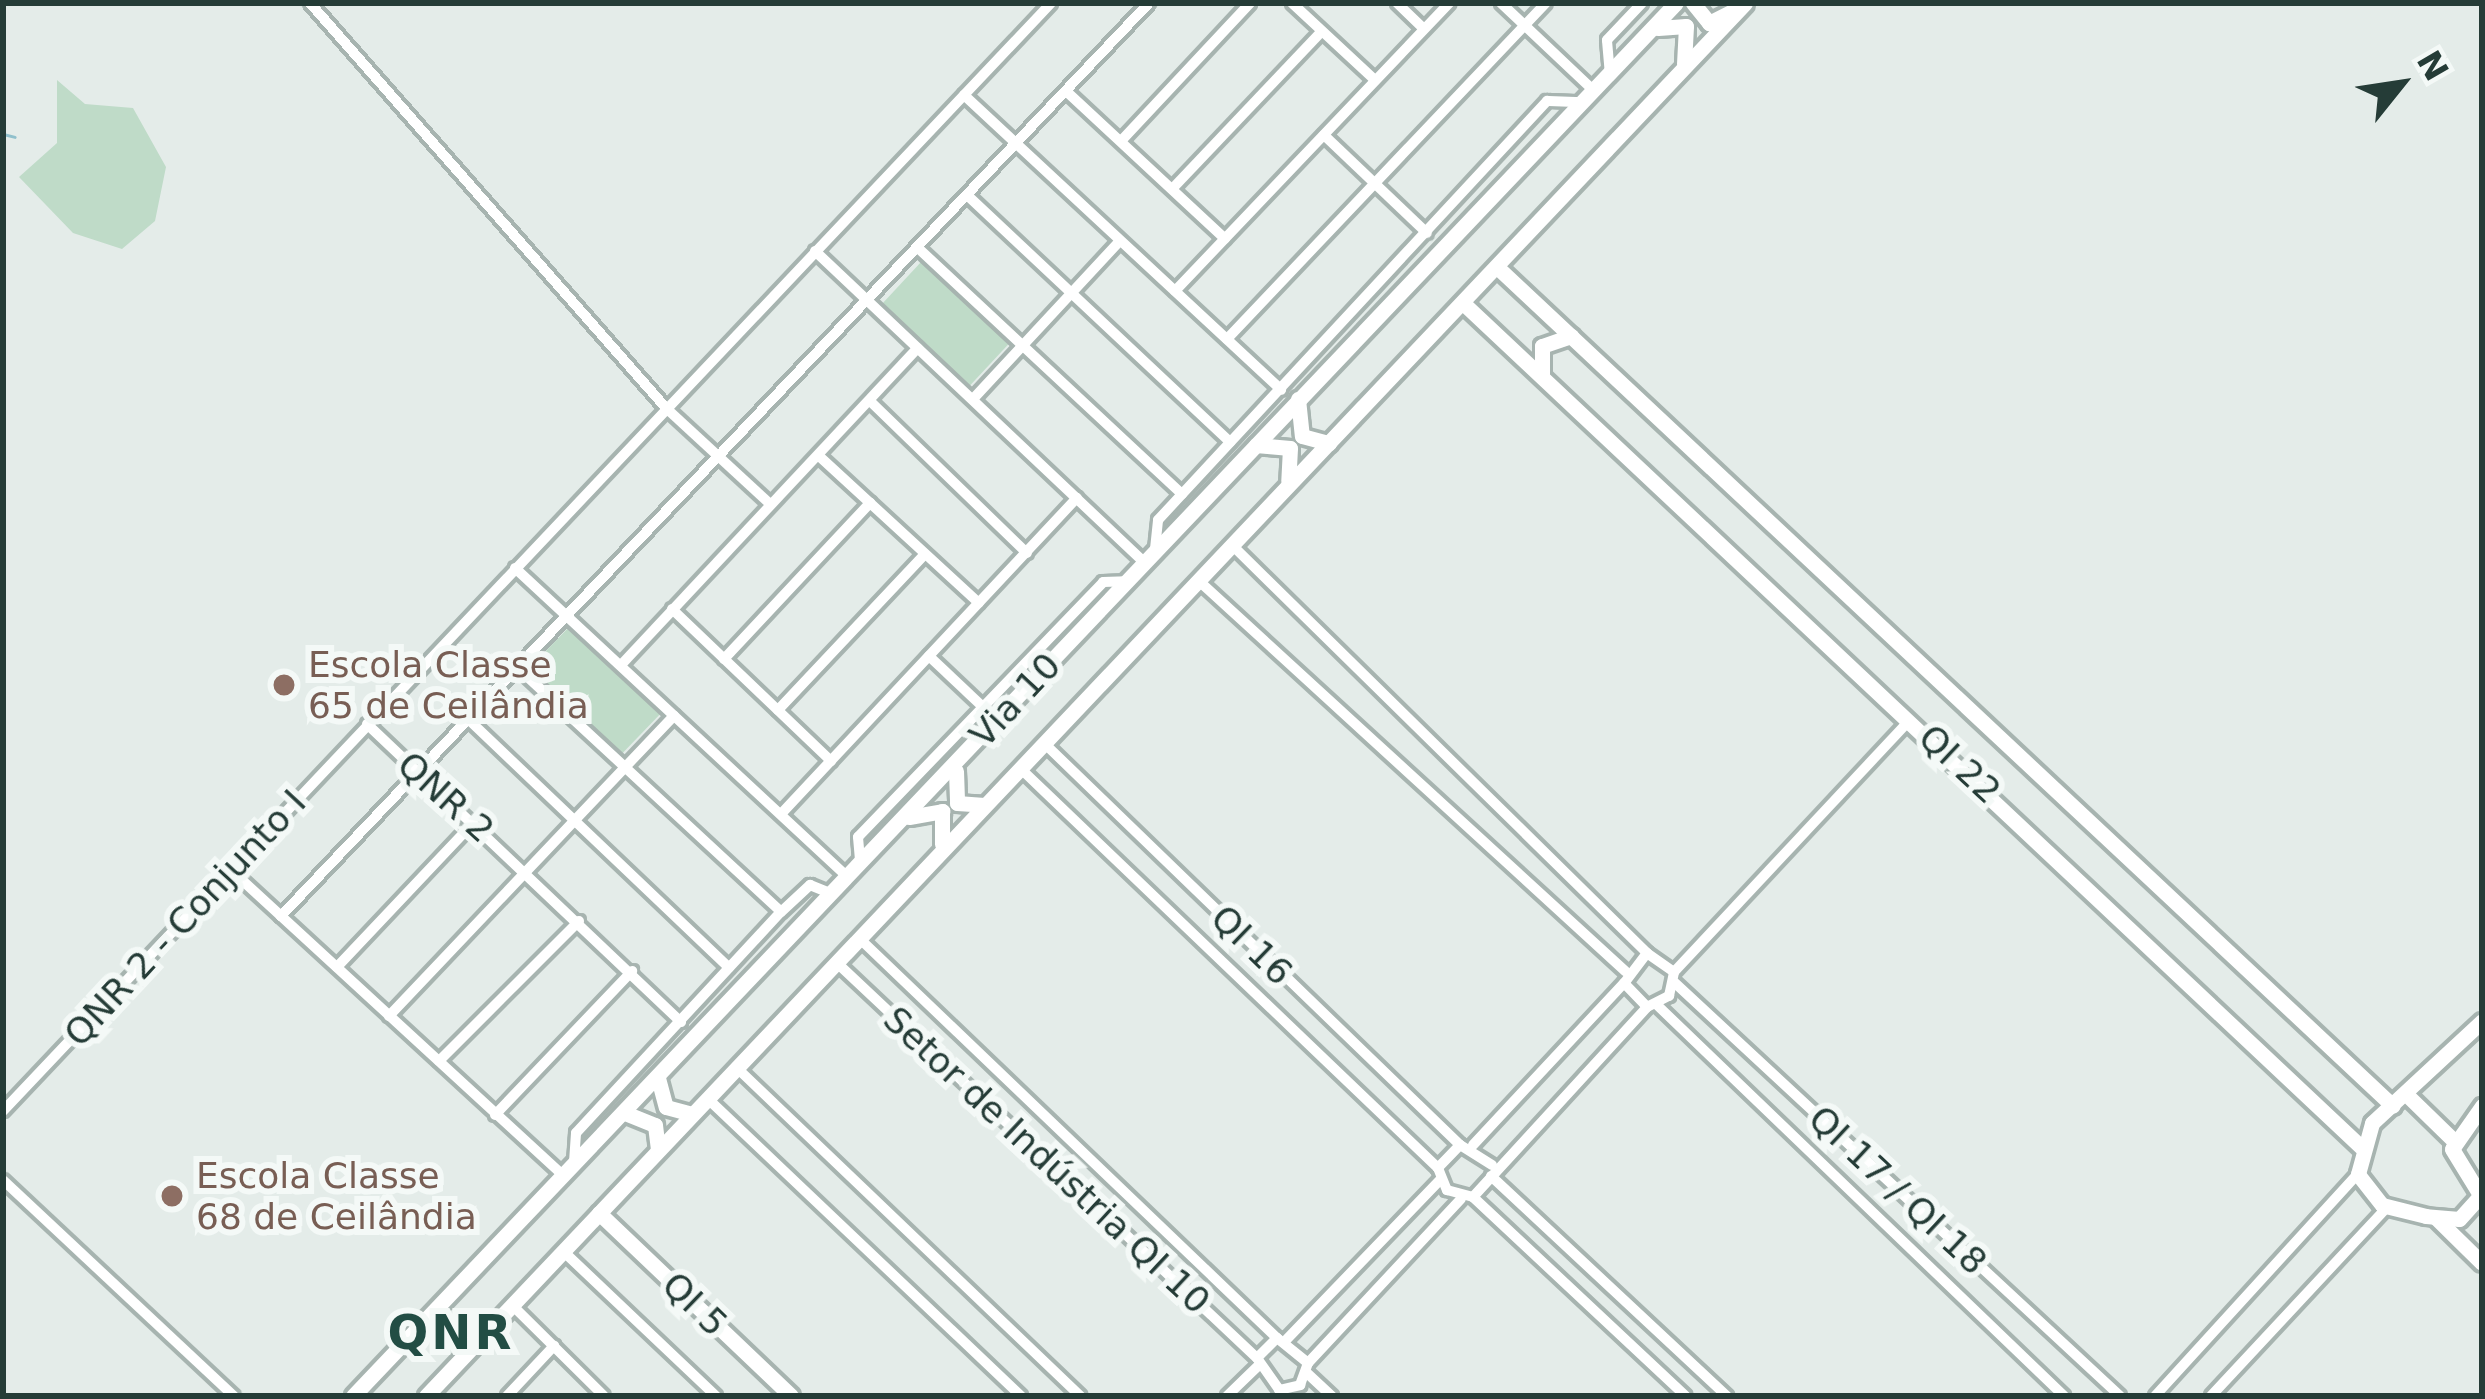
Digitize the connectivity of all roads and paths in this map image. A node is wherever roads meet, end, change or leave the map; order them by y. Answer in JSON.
{"nodes":[{"id":1,"x":310,"y":3,"type":"edge"},
{"id":2,"x":1051,"y":3,"type":"edge"},
{"id":3,"x":1149,"y":3,"type":"edge"},
{"id":4,"x":1250,"y":3,"type":"edge"},
{"id":5,"x":1292,"y":3,"type":"edge"},
{"id":6,"x":1397,"y":3,"type":"edge"},
{"id":7,"x":1449,"y":3,"type":"edge"},
{"id":8,"x":1501,"y":3,"type":"edge"},
{"id":9,"x":1546,"y":3,"type":"edge"},
{"id":10,"x":1642,"y":3,"type":"edge"},
{"id":11,"x":1676,"y":3,"type":"edge"},
{"id":12,"x":1693,"y":3,"type":"edge"},
{"id":13,"x":1743,"y":6,"type":"edge"},
{"id":14,"x":1525,"y":25,"type":"junction"},
{"id":15,"x":1424,"y":29,"type":"junction"},
{"id":16,"x":1322,"y":31,"type":"junction"},
{"id":17,"x":1650,"y":33,"type":"junction"},
{"id":18,"x":1684,"y":67,"type":"junction"},
{"id":19,"x":1610,"y":75,"type":"junction"},
{"id":20,"x":1376,"y":80,"type":"junction"},
{"id":21,"x":1066,"y":91,"type":"junction"},
{"id":22,"x":964,"y":95,"type":"junction"},
{"id":23,"x":1589,"y":97,"type":"junction"},
{"id":24,"x":1324,"y":135,"type":"junction"},
{"id":25,"x":1121,"y":141,"type":"junction"},
{"id":26,"x":1014,"y":145,"type":"junction"},
{"id":27,"x":1376,"y":183,"type":"junction"},
{"id":28,"x":1173,"y":188,"type":"junction"},
{"id":29,"x":968,"y":195,"type":"junction"},
{"id":30,"x":1426,"y":233,"type":"junction"},
{"id":31,"x":1225,"y":239,"type":"junction"},
{"id":32,"x":1118,"y":243,"type":"junction"},
{"id":33,"x":918,"y":248,"type":"junction"},
{"id":34,"x":815,"y":250,"type":"junction"},
{"id":35,"x":1497,"y":267,"type":"junction"},
{"id":36,"x":1175,"y":291,"type":"junction"},
{"id":37,"x":1070,"y":296,"type":"junction"},
{"id":38,"x":868,"y":300,"type":"junction"},
{"id":39,"x":1463,"y":303,"type":"junction"},
{"id":40,"x":1571,"y":336,"type":"junction"},
{"id":41,"x":1227,"y":339,"type":"junction"},
{"id":42,"x":918,"y":348,"type":"junction"},
{"id":43,"x":1023,"y":348,"type":"junction"},
{"id":44,"x":1542,"y":374,"type":"junction"},
{"id":45,"x":1281,"y":390,"type":"junction"},
{"id":46,"x":973,"y":399,"type":"junction"},
{"id":47,"x":1298,"y":399,"type":"junction"},
{"id":48,"x":872,"y":402,"type":"junction"},
{"id":49,"x":666,"y":408,"type":"junction"},
{"id":50,"x":1230,"y":442,"type":"junction"},
{"id":51,"x":1329,"y":443,"type":"junction"},
{"id":52,"x":1256,"y":446,"type":"junction"},
{"id":53,"x":819,"y":456,"type":"junction"},
{"id":54,"x":718,"y":457,"type":"junction"},
{"id":55,"x":1285,"y":490,"type":"junction"},
{"id":56,"x":1182,"y":494,"type":"junction"},
{"id":57,"x":1077,"y":498,"type":"junction"},
{"id":58,"x":870,"y":503,"type":"junction"},
{"id":59,"x":770,"y":504,"type":"junction"},
{"id":60,"x":1233,"y":545,"type":"junction"},
{"id":61,"x":1027,"y":553,"type":"junction"},
{"id":62,"x":925,"y":554,"type":"junction"},
{"id":63,"x":1150,"y":556,"type":"junction"},
{"id":64,"x":515,"y":568,"type":"junction"},
{"id":65,"x":1126,"y":581,"type":"junction"},
{"id":66,"x":1199,"y":581,"type":"junction"},
{"id":67,"x":979,"y":603,"type":"junction"},
{"id":68,"x":672,"y":609,"type":"junction"},
{"id":69,"x":569,"y":616,"type":"junction"},
{"id":70,"x":929,"y":656,"type":"junction"},
{"id":71,"x":724,"y":659,"type":"junction"},
{"id":72,"x":621,"y":665,"type":"junction"},
{"id":73,"x":519,"y":669,"type":"junction"},
{"id":74,"x":984,"y":707,"type":"junction"},
{"id":75,"x":778,"y":710,"type":"junction"},
{"id":76,"x":674,"y":716,"type":"junction"},
{"id":77,"x":1912,"y":718,"type":"junction"},
{"id":78,"x":470,"y":720,"type":"junction"},
{"id":79,"x":367,"y":724,"type":"junction"},
{"id":80,"x":979,"y":739,"type":"junction"},
{"id":81,"x":1045,"y":744,"type":"junction"},
{"id":82,"x":831,"y":760,"type":"junction"},
{"id":83,"x":626,"y":767,"type":"junction"},
{"id":84,"x":1021,"y":769,"type":"junction"},
{"id":85,"x":419,"y":772,"type":"junction"},
{"id":86,"x":990,"y":802,"type":"junction"},
{"id":87,"x":781,"y":814,"type":"junction"},
{"id":88,"x":575,"y":820,"type":"junction"},
{"id":89,"x":474,"y":822,"type":"junction"},
{"id":90,"x":900,"y":822,"type":"junction"},
{"id":91,"x":940,"y":847,"type":"junction"},
{"id":92,"x":860,"y":860,"type":"junction"},
{"id":93,"x":231,"y":870,"type":"junction"},
{"id":94,"x":527,"y":871,"type":"junction"},
{"id":95,"x":846,"y":876,"type":"junction"},
{"id":96,"x":830,"y":892,"type":"junction"},
{"id":97,"x":781,"y":913,"type":"junction"},
{"id":98,"x":281,"y":916,"type":"junction"},
{"id":99,"x":579,"y":920,"type":"junction"},
{"id":100,"x":859,"y":938,"type":"junction"},
{"id":101,"x":1647,"y":953,"type":"junction"},
{"id":102,"x":836,"y":962,"type":"junction"},
{"id":103,"x":337,"y":967,"type":"junction"},
{"id":104,"x":729,"y":968,"type":"junction"},
{"id":105,"x":632,"y":970,"type":"junction"},
{"id":106,"x":1624,"y":977,"type":"junction"},
{"id":107,"x":1675,"y":977,"type":"junction"},
{"id":108,"x":1652,"y":1006,"type":"junction"},
{"id":109,"x":389,"y":1016,"type":"junction"},
{"id":110,"x":2482,"y":1021,"type":"edge"},
{"id":111,"x":681,"y":1022,"type":"junction"},
{"id":112,"x":439,"y":1060,"type":"junction"},
{"id":113,"x":737,"y":1068,"type":"junction"},
{"id":114,"x":658,"y":1078,"type":"junction"},
{"id":115,"x":707,"y":1098,"type":"junction"},
{"id":116,"x":2410,"y":1098,"type":"junction"},
{"id":117,"x":2393,"y":1106,"type":"junction"},
{"id":118,"x":2482,"y":1106,"type":"edge"},
{"id":119,"x":3,"y":1111,"type":"edge"},
{"id":120,"x":625,"y":1113,"type":"junction"},
{"id":121,"x":692,"y":1114,"type":"junction"},
{"id":122,"x":495,"y":1115,"type":"junction"},
{"id":123,"x":2452,"y":1138,"type":"junction"},
{"id":124,"x":1467,"y":1145,"type":"junction"},
{"id":125,"x":2361,"y":1147,"type":"junction"},
{"id":126,"x":658,"y":1150,"type":"junction"},
{"id":127,"x":568,"y":1168,"type":"junction"},
{"id":128,"x":1491,"y":1171,"type":"junction"},
{"id":129,"x":1439,"y":1174,"type":"junction"},
{"id":130,"x":2358,"y":1174,"type":"junction"},
{"id":131,"x":3,"y":1180,"type":"edge"},
{"id":132,"x":2481,"y":1197,"type":"edge"},
{"id":133,"x":1467,"y":1198,"type":"junction"},
{"id":134,"x":2387,"y":1208,"type":"junction"},
{"id":135,"x":599,"y":1213,"type":"junction"},
{"id":136,"x":2436,"y":1218,"type":"junction"},
{"id":137,"x":563,"y":1251,"type":"junction"},
{"id":138,"x":2482,"y":1263,"type":"edge"},
{"id":139,"x":512,"y":1305,"type":"junction"},
{"id":140,"x":1282,"y":1338,"type":"junction"},
{"id":141,"x":554,"y":1346,"type":"junction"},
{"id":142,"x":1258,"y":1362,"type":"junction"},
{"id":143,"x":1308,"y":1369,"type":"junction"},
{"id":144,"x":1284,"y":1394,"type":"edge"},
{"id":145,"x":234,"y":1396,"type":"edge"},
{"id":146,"x":352,"y":1396,"type":"edge"},
{"id":147,"x":426,"y":1396,"type":"edge"},
{"id":148,"x":507,"y":1396,"type":"edge"},
{"id":149,"x":604,"y":1396,"type":"edge"},
{"id":150,"x":716,"y":1396,"type":"edge"},
{"id":151,"x":791,"y":1396,"type":"edge"},
{"id":152,"x":1021,"y":1396,"type":"edge"},
{"id":153,"x":1080,"y":1396,"type":"edge"},
{"id":154,"x":1227,"y":1396,"type":"edge"},
{"id":155,"x":1332,"y":1396,"type":"edge"},
{"id":156,"x":1686,"y":1396,"type":"edge"},
{"id":157,"x":1727,"y":1396,"type":"edge"},
{"id":158,"x":2064,"y":1396,"type":"edge"},
{"id":159,"x":2120,"y":1396,"type":"edge"},
{"id":160,"x":2155,"y":1396,"type":"edge"},
{"id":161,"x":2211,"y":1396,"type":"edge"}],
"edges":[{"from":1,"to":49,"type":"street"},
{"from":2,"to":22,"type":"street","name":"QNR 2"},
{"from":3,"to":21,"type":"street"},
{"from":4,"to":25,"type":"street"},
{"from":5,"to":16,"type":"street"},
{"from":6,"to":15,"type":"street"},
{"from":7,"to":15,"type":"street"},
{"from":8,"to":14,"type":"street"},
{"from":9,"to":14,"type":"street"},
{"from":10,"to":19,"type":"street"},
{"from":11,"to":17,"type":"main road","name":"Via 10"},
{"from":12,"to":13,"type":"main road"},
{"from":13,"to":18,"type":"main road","name":"Via 10"},
{"from":14,"to":23,"type":"street"},
{"from":14,"to":27,"type":"street"},
{"from":15,"to":20,"type":"street"},
{"from":16,"to":20,"type":"street"},
{"from":16,"to":28,"type":"street"},
{"from":17,"to":18,"type":"main road"},
{"from":17,"to":19,"type":"main road","name":"Via 10"},
{"from":18,"to":35,"type":"main road","name":"Via 10"},
{"from":19,"to":23,"type":"main road","name":"Via 10"},
{"from":20,"to":24,"type":"street"},
{"from":21,"to":25,"type":"street"},
{"from":21,"to":26,"type":"street"},
{"from":22,"to":26,"type":"street"},
{"from":22,"to":34,"type":"street","name":"QNR 2"},
{"from":23,"to":30,"type":"street"},
{"from":23,"to":47,"type":"main road","name":"Via 10"},
{"from":24,"to":27,"type":"street"},
{"from":24,"to":31,"type":"street"},
{"from":25,"to":28,"type":"street"},
{"from":26,"to":29,"type":"street"},
{"from":26,"to":32,"type":"street"},
{"from":27,"to":30,"type":"street"},
{"from":27,"to":41,"type":"street"},
{"from":28,"to":31,"type":"street"},
{"from":29,"to":33,"type":"street"},
{"from":29,"to":37,"type":"street"},
{"from":30,"to":45,"type":"street"},
{"from":31,"to":36,"type":"street"},
{"from":32,"to":36,"type":"street"},
{"from":32,"to":37,"type":"street"},
{"from":33,"to":38,"type":"street"},
{"from":33,"to":43,"type":"street"},
{"from":34,"to":38,"type":"street"},
{"from":34,"to":49,"type":"street","name":"QNR 2"},
{"from":35,"to":39,"type":"main road","name":"Via 10"},
{"from":35,"to":40,"type":"main road"},
{"from":36,"to":41,"type":"street"},
{"from":37,"to":43,"type":"street"},
{"from":37,"to":50,"type":"street"},
{"from":38,"to":42,"type":"street"},
{"from":38,"to":54,"type":"street"},
{"from":39,"to":44,"type":"main road","name":"QI 22"},
{"from":39,"to":51,"type":"main road","name":"Via 10"},
{"from":40,"to":44,"type":"main road"},
{"from":40,"to":117,"type":"main road"},
{"from":41,"to":45,"type":"street"},
{"from":42,"to":46,"type":"street"},
{"from":42,"to":48,"type":"street"},
{"from":43,"to":46,"type":"street"},
{"from":43,"to":56,"type":"street"},
{"from":44,"to":77,"type":"main road","name":"QI 22"},
{"from":45,"to":50,"type":"street"},
{"from":46,"to":57,"type":"street"},
{"from":47,"to":51,"type":"main road"},
{"from":47,"to":52,"type":"main road","name":"Via 10"},
{"from":48,"to":53,"type":"street"},
{"from":48,"to":61,"type":"street"},
{"from":49,"to":54,"type":"street"},
{"from":49,"to":64,"type":"street","name":"QNR 2"},
{"from":50,"to":56,"type":"street"},
{"from":51,"to":55,"type":"main road","name":"Via 10"},
{"from":52,"to":55,"type":"main road"},
{"from":52,"to":63,"type":"main road","name":"Via 10"},
{"from":53,"to":58,"type":"street"},
{"from":53,"to":59,"type":"street"},
{"from":54,"to":59,"type":"street"},
{"from":54,"to":69,"type":"street"},
{"from":55,"to":60,"type":"main road","name":"Via 10"},
{"from":56,"to":63,"type":"street"},
{"from":57,"to":61,"type":"street"},
{"from":57,"to":63,"type":"street"},
{"from":58,"to":62,"type":"street"},
{"from":58,"to":71,"type":"street"},
{"from":59,"to":68,"type":"street"},
{"from":60,"to":66,"type":"main road","name":"Via 10"},
{"from":60,"to":101,"type":"street"},
{"from":61,"to":67,"type":"street"},
{"from":62,"to":67,"type":"street"},
{"from":62,"to":75,"type":"street"},
{"from":63,"to":65,"type":"main road","name":"Via 10"},
{"from":64,"to":69,"type":"street"},
{"from":64,"to":79,"type":"street","name":"QNR 2"},
{"from":65,"to":74,"type":"street"},
{"from":65,"to":80,"type":"main road","name":"Via 10"},
{"from":66,"to":81,"type":"main road","name":"Via 10"},
{"from":66,"to":106,"type":"street"},
{"from":67,"to":70,"type":"street"},
{"from":68,"to":71,"type":"street"},
{"from":68,"to":72,"type":"street"},
{"from":69,"to":72,"type":"street"},
{"from":69,"to":73,"type":"street"},
{"from":70,"to":74,"type":"street"},
{"from":70,"to":82,"type":"street"},
{"from":71,"to":75,"type":"street"},
{"from":72,"to":76,"type":"street"},
{"from":73,"to":78,"type":"street"},
{"from":73,"to":83,"type":"street"},
{"from":74,"to":92,"type":"street"},
{"from":75,"to":82,"type":"street"},
{"from":76,"to":83,"type":"street","name":"QNR 2"},
{"from":76,"to":87,"type":"street"},
{"from":77,"to":107,"type":"street"},
{"from":77,"to":125,"type":"main road","name":"QI 22"},
{"from":78,"to":85,"type":"street"},
{"from":78,"to":88,"type":"street"},
{"from":79,"to":85,"type":"street","name":"QNR 2"},
{"from":79,"to":93,"type":"street","name":"QNR 2 - Conjunto I"},
{"from":80,"to":86,"type":"main road"},
{"from":80,"to":90,"type":"main road","name":"Via 10"},
{"from":81,"to":84,"type":"main road","name":"Via 10"},
{"from":81,"to":124,"type":"street","name":"QI 16"},
{"from":82,"to":87,"type":"street"},
{"from":83,"to":88,"type":"street","name":"QNR 2"},
{"from":83,"to":97,"type":"street"},
{"from":84,"to":86,"type":"main road","name":"Via 10"},
{"from":84,"to":129,"type":"street"},
{"from":85,"to":89,"type":"street","name":"QNR 2"},
{"from":85,"to":98,"type":"street"},
{"from":86,"to":91,"type":"main road","name":"Via 10"},
{"from":87,"to":95,"type":"street"},
{"from":88,"to":94,"type":"street","name":"QNR 2"},
{"from":88,"to":104,"type":"street"},
{"from":89,"to":94,"type":"street","name":"QNR 2"},
{"from":89,"to":103,"type":"street"},
{"from":90,"to":91,"type":"main road"},
{"from":90,"to":92,"type":"main road","name":"Via 10"},
{"from":91,"to":100,"type":"main road","name":"Via 10"},
{"from":92,"to":95,"type":"main road","name":"Via 10"},
{"from":93,"to":98,"type":"street"},
{"from":93,"to":119,"type":"street","name":"QNR 2 - Conjunto I"},
{"from":94,"to":99,"type":"street"},
{"from":94,"to":109,"type":"street"},
{"from":95,"to":96,"type":"main road","name":"Via 10"},
{"from":96,"to":97,"type":"street"},
{"from":96,"to":114,"type":"main road","name":"Via 10"},
{"from":97,"to":104,"type":"street"},
{"from":98,"to":103,"type":"street"},
{"from":99,"to":105,"type":"street"},
{"from":99,"to":112,"type":"street"},
{"from":100,"to":102,"type":"main road","name":"Via 10"},
{"from":100,"to":140,"type":"street"},
{"from":101,"to":106,"type":"street"},
{"from":101,"to":107,"type":"street","name":"QI 17 / QI 18"},
{"from":102,"to":113,"type":"main road","name":"Via 10"},
{"from":102,"to":142,"type":"street","name":"Setor de Indústria QI 10"},
{"from":103,"to":109,"type":"street"},
{"from":104,"to":111,"type":"street"},
{"from":105,"to":111,"type":"street"},
{"from":105,"to":122,"type":"street"},
{"from":106,"to":108,"type":"street"},
{"from":106,"to":124,"type":"street"},
{"from":107,"to":108,"type":"street"},
{"from":107,"to":159,"type":"street","name":"QI 17 / QI 18"},
{"from":108,"to":128,"type":"street"},
{"from":108,"to":158,"type":"street"},
{"from":109,"to":112,"type":"street"},
{"from":110,"to":116,"type":"main road"},
{"from":111,"to":127,"type":"street"},
{"from":112,"to":122,"type":"street"},
{"from":113,"to":115,"type":"main road","name":"Via 10"},
{"from":113,"to":153,"type":"street"},
{"from":114,"to":120,"type":"main road","name":"Via 10"},
{"from":114,"to":121,"type":"main road"},
{"from":115,"to":121,"type":"main road","name":"Via 10"},
{"from":115,"to":152,"type":"street"},
{"from":116,"to":117,"type":"main road"},
{"from":116,"to":123,"type":"main road"},
{"from":117,"to":125,"type":"main road"},
{"from":118,"to":123,"type":"main road"},
{"from":120,"to":126,"type":"main road"},
{"from":120,"to":127,"type":"main road","name":"Via 10"},
{"from":121,"to":126,"type":"main road","name":"Via 10"},
{"from":122,"to":127,"type":"street"},
{"from":123,"to":132,"type":"main road"},
{"from":124,"to":128,"type":"street","name":"QI 16"},
{"from":124,"to":129,"type":"street"},
{"from":125,"to":130,"type":"main road"},
{"from":126,"to":135,"type":"main road","name":"Via 10"},
{"from":127,"to":146,"type":"main road","name":"Via 10"},
{"from":128,"to":133,"type":"street"},
{"from":128,"to":157,"type":"street"},
{"from":129,"to":133,"type":"street"},
{"from":129,"to":140,"type":"street"},
{"from":130,"to":134,"type":"main road"},
{"from":130,"to":160,"type":"street"},
{"from":131,"to":145,"type":"street"},
{"from":132,"to":136,"type":"main road"},
{"from":133,"to":143,"type":"street"},
{"from":133,"to":156,"type":"street"},
{"from":134,"to":136,"type":"main road"},
{"from":134,"to":161,"type":"street"},
{"from":135,"to":137,"type":"main road","name":"Via 10"},
{"from":135,"to":151,"type":"main road","name":"QI 5"},
{"from":136,"to":138,"type":"main road"},
{"from":137,"to":139,"type":"main road","name":"Via 10"},
{"from":137,"to":150,"type":"street"},
{"from":139,"to":141,"type":"street"},
{"from":139,"to":147,"type":"main road","name":"Via 10"},
{"from":140,"to":142,"type":"street"},
{"from":140,"to":143,"type":"street"},
{"from":141,"to":148,"type":"street"},
{"from":141,"to":149,"type":"street"},
{"from":142,"to":144,"type":"street","name":"Setor de Indústria QI 10"},
{"from":142,"to":154,"type":"street"},
{"from":143,"to":144,"type":"street"},
{"from":143,"to":155,"type":"street"}]}
